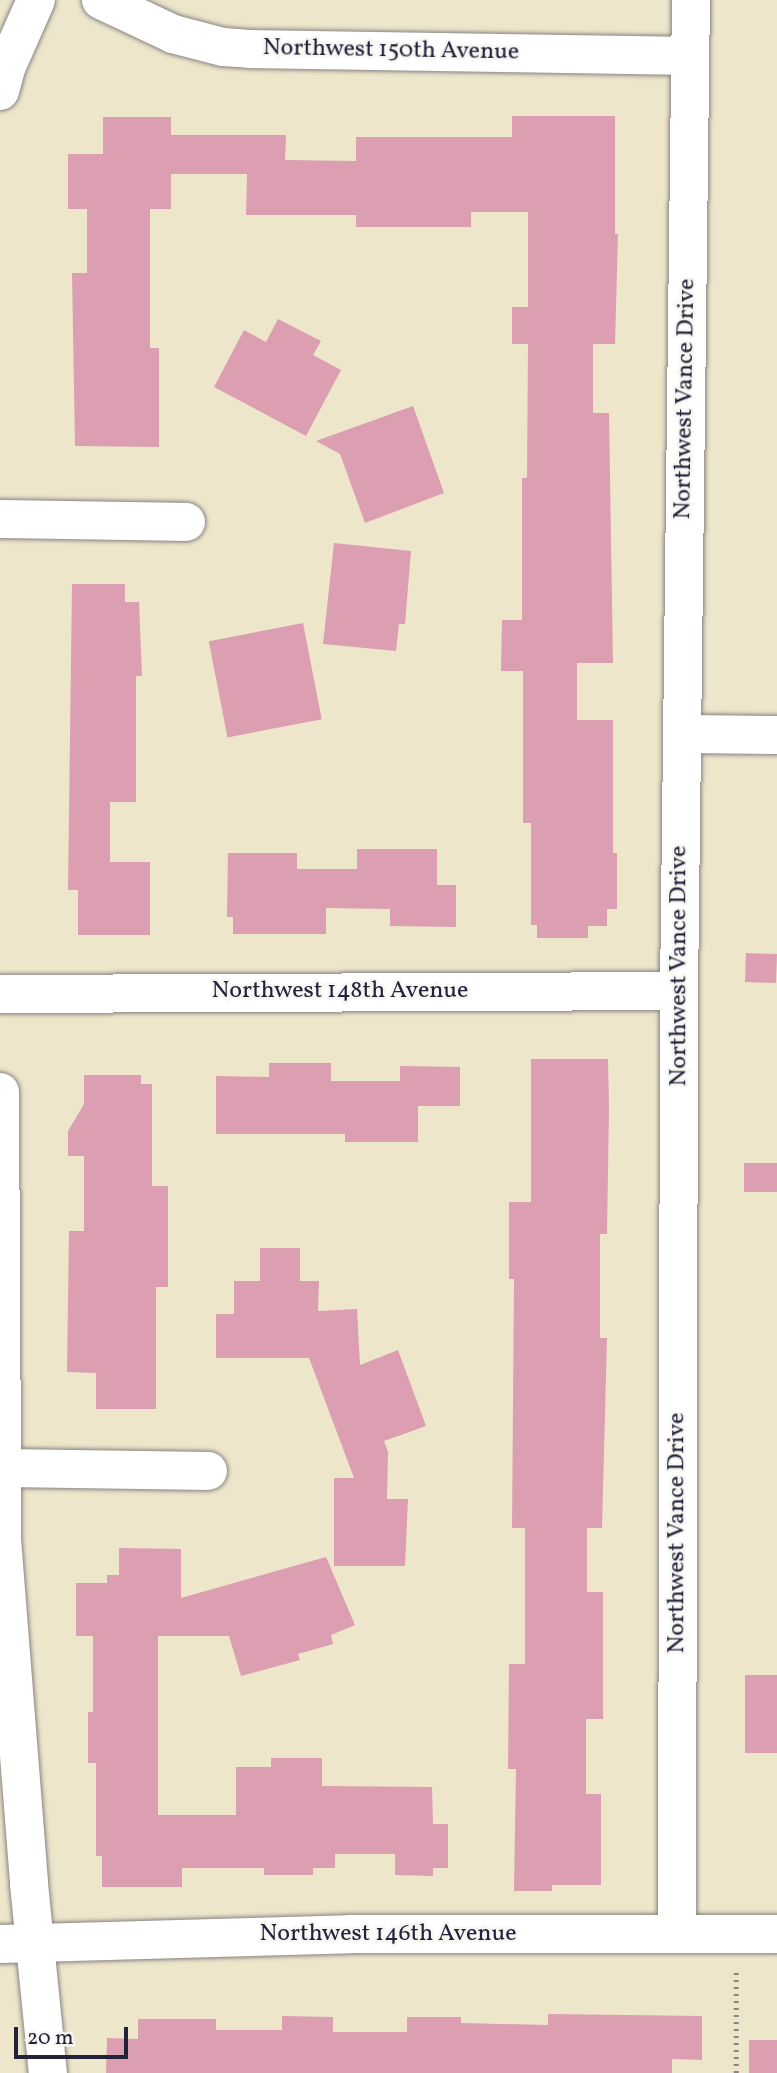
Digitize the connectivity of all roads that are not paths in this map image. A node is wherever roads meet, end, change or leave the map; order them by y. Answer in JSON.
{"nodes":[{"id":1,"x":36,"y":0,"type":"edge"},
{"id":2,"x":101,"y":0,"type":"edge"},
{"id":3,"x":691,"y":0,"type":"edge"},
{"id":4,"x":690,"y":56,"type":"junction"},
{"id":5,"x":0,"y":90,"type":"edge"},
{"id":6,"x":0,"y":519,"type":"edge"},
{"id":7,"x":186,"y":522,"type":"dead end"},
{"id":8,"x":682,"y":734,"type":"junction"},
{"id":9,"x":777,"y":735,"type":"edge"},
{"id":10,"x":679,"y":991,"type":"junction"},
{"id":11,"x":0,"y":993,"type":"edge"},
{"id":12,"x":0,"y":1092,"type":"edge"},
{"id":13,"x":2,"y":1468,"type":"junction"},
{"id":14,"x":208,"y":1471,"type":"dead end"},
{"id":15,"x":677,"y":1933,"type":"junction"},
{"id":16,"x":777,"y":1934,"type":"edge"},
{"id":17,"x":18,"y":1943,"type":"edge"},
{"id":18,"x":48,"y":2073,"type":"edge"}],
"edges":[{"from":1,"to":5,"type":"street"},
{"from":2,"to":4,"type":"street","name":"Northwest 150th Avenue"},
{"from":3,"to":4,"type":"street","name":"Northwest Vance Drive"},
{"from":4,"to":8,"type":"street","name":"Northwest Vance Drive"},
{"from":6,"to":7,"type":"street"},
{"from":8,"to":9,"type":"street"},
{"from":8,"to":10,"type":"street","name":"Northwest Vance Drive"},
{"from":10,"to":11,"type":"street","name":"Northwest 148th Avenue"},
{"from":10,"to":15,"type":"street","name":"Northwest Vance Drive"},
{"from":12,"to":13,"type":"street"},
{"from":13,"to":14,"type":"street"},
{"from":13,"to":17,"type":"street"},
{"from":15,"to":16,"type":"street","name":"Northwest 146th Avenue"},
{"from":15,"to":17,"type":"street","name":"Northwest 146th Avenue"},
{"from":17,"to":18,"type":"street"}]}
